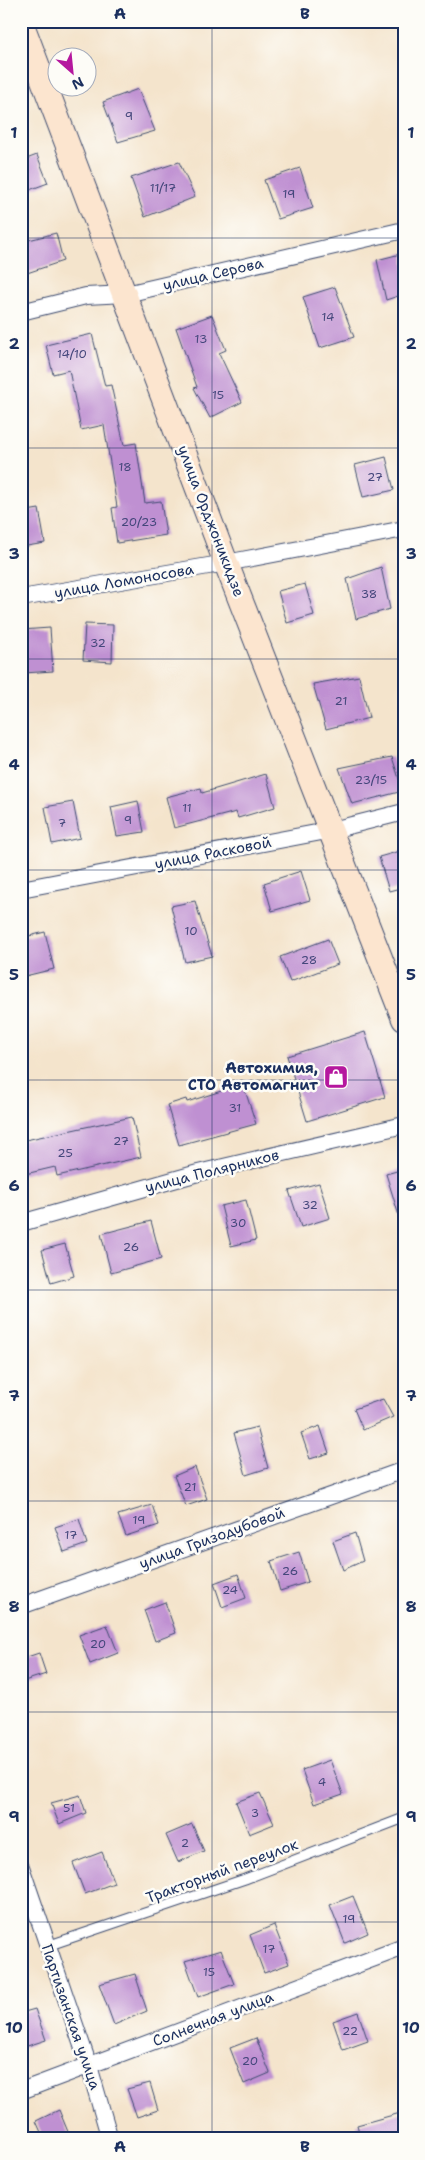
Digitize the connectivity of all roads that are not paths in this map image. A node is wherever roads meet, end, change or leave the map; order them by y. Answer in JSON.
{"nodes":[{"id":1,"x":21,"y":22,"type":"edge"},
{"id":2,"x":404,"y":230,"type":"edge"},
{"id":3,"x":126,"y":294,"type":"junction"},
{"id":4,"x":21,"y":312,"type":"edge"},
{"id":5,"x":404,"y":529,"type":"edge"},
{"id":6,"x":226,"y":563,"type":"junction"},
{"id":7,"x":21,"y":598,"type":"edge"},
{"id":8,"x":404,"y":812,"type":"edge"},
{"id":9,"x":332,"y":830,"type":"junction"},
{"id":10,"x":21,"y":889,"type":"edge"},
{"id":11,"x":404,"y":1019,"type":"edge"},
{"id":12,"x":404,"y":1125,"type":"edge"},
{"id":13,"x":21,"y":1223,"type":"edge"},
{"id":14,"x":404,"y":1470,"type":"edge"},
{"id":15,"x":21,"y":1606,"type":"edge"},
{"id":16,"x":404,"y":1818,"type":"edge"},
{"id":17,"x":21,"y":1867,"type":"edge"},
{"id":18,"x":47,"y":1946,"type":"junction"},
{"id":19,"x":404,"y":1947,"type":"edge"},
{"id":20,"x":89,"y":2066,"type":"junction"},
{"id":21,"x":21,"y":2090,"type":"edge"},
{"id":22,"x":110,"y":2139,"type":"edge"}],
"edges":[{"from":1,"to":3,"type":"main road","name":"улица Орджоникидзе"},
{"from":2,"to":3,"type":"street","name":"улица Серова"},
{"from":3,"to":4,"type":"street","name":"улица Серова"},
{"from":3,"to":6,"type":"main road","name":"улица Орджоникидзе"},
{"from":5,"to":6,"type":"street","name":"улица Ломоносова"},
{"from":6,"to":7,"type":"street","name":"улица Ломоносова"},
{"from":6,"to":9,"type":"main road","name":"улица Орджоникидзе"},
{"from":8,"to":9,"type":"street","name":"улица Расковой"},
{"from":9,"to":10,"type":"street","name":"улица Расковой"},
{"from":9,"to":11,"type":"main road","name":"улица Орджоникидзе"},
{"from":12,"to":13,"type":"street","name":"улица Полярников"},
{"from":14,"to":15,"type":"street","name":"улица Гризодубовой"},
{"from":16,"to":18,"type":"lane","name":"Тракторный переулок"},
{"from":17,"to":18,"type":"street","name":"Партизанская улица"},
{"from":18,"to":20,"type":"street","name":"Партизанская улица"},
{"from":19,"to":20,"type":"street","name":"Солнечная улица"},
{"from":20,"to":21,"type":"street","name":"Солнечная улица"},
{"from":20,"to":22,"type":"street","name":"Партизанская улица"}]}
